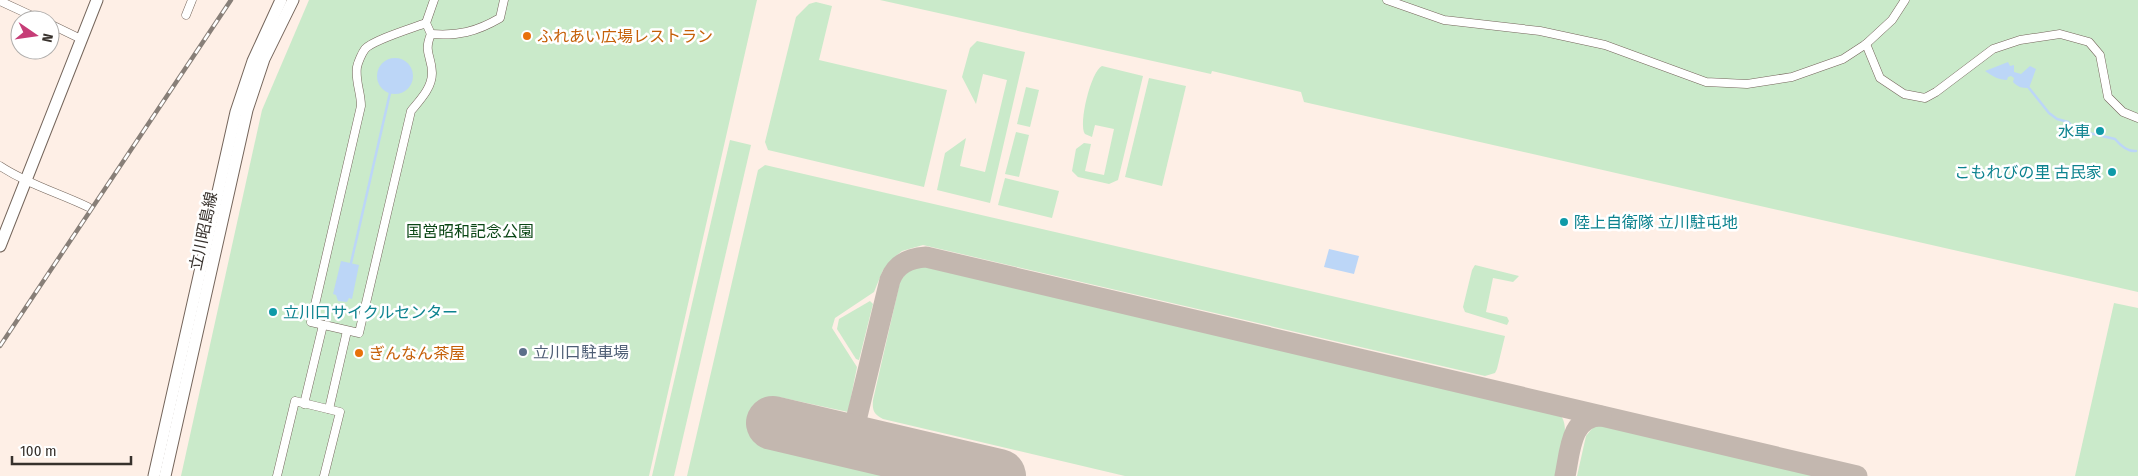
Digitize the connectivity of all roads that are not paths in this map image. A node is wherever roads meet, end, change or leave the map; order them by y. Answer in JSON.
{"nodes":[{"id":1,"x":97,"y":0,"type":"edge"},
{"id":2,"x":192,"y":0,"type":"edge"},
{"id":3,"x":281,"y":0,"type":"edge"},
{"id":4,"x":293,"y":0,"type":"edge"},
{"id":5,"x":434,"y":0,"type":"edge"},
{"id":6,"x":504,"y":0,"type":"edge"},
{"id":7,"x":1387,"y":0,"type":"edge"},
{"id":8,"x":1905,"y":0,"type":"edge"},
{"id":9,"x":0,"y":1,"type":"edge"},
{"id":10,"x":19,"y":10,"type":"edge"},
{"id":11,"x":186,"y":15,"type":"dead end"},
{"id":12,"x":426,"y":22,"type":"junction"},
{"id":13,"x":60,"y":29,"type":"edge"},
{"id":14,"x":431,"y":34,"type":"junction"},
{"id":15,"x":81,"y":38,"type":"junction"},
{"id":16,"x":1866,"y":44,"type":"junction"},
{"id":17,"x":2138,"y":118,"type":"edge"},
{"id":18,"x":0,"y":166,"type":"edge"},
{"id":19,"x":26,"y":181,"type":"junction"},
{"id":20,"x":88,"y":207,"type":"dead end"},
{"id":21,"x":0,"y":246,"type":"edge"},
{"id":22,"x":323,"y":325,"type":"junction"},
{"id":23,"x":348,"y":330,"type":"junction"},
{"id":24,"x":304,"y":404,"type":"junction"},
{"id":25,"x":329,"y":409,"type":"junction"},
{"id":26,"x":154,"y":476,"type":"edge"},
{"id":27,"x":165,"y":476,"type":"edge"},
{"id":28,"x":277,"y":476,"type":"edge"},
{"id":29,"x":324,"y":476,"type":"edge"}],
"edges":[{"from":1,"to":15,"type":"main road"},
{"from":2,"to":11,"type":"street"},
{"from":3,"to":26,"type":"main road","name":"立川昭島線"},
{"from":4,"to":27,"type":"main road","name":"立川昭島線"},
{"from":5,"to":12,"type":"street"},
{"from":6,"to":14,"type":"street"},
{"from":7,"to":16,"type":"street"},
{"from":8,"to":16,"type":"street"},
{"from":9,"to":10,"type":"street"},
{"from":12,"to":14,"type":"street"},
{"from":12,"to":22,"type":"street"},
{"from":13,"to":15,"type":"street"},
{"from":14,"to":23,"type":"street"},
{"from":15,"to":19,"type":"main road"},
{"from":16,"to":17,"type":"street"},
{"from":18,"to":19,"type":"street"},
{"from":19,"to":20,"type":"street"},
{"from":19,"to":21,"type":"main road"},
{"from":22,"to":23,"type":"street"},
{"from":22,"to":24,"type":"street"},
{"from":23,"to":25,"type":"street"},
{"from":24,"to":25,"type":"street"},
{"from":24,"to":28,"type":"street"},
{"from":25,"to":29,"type":"street"}]}
